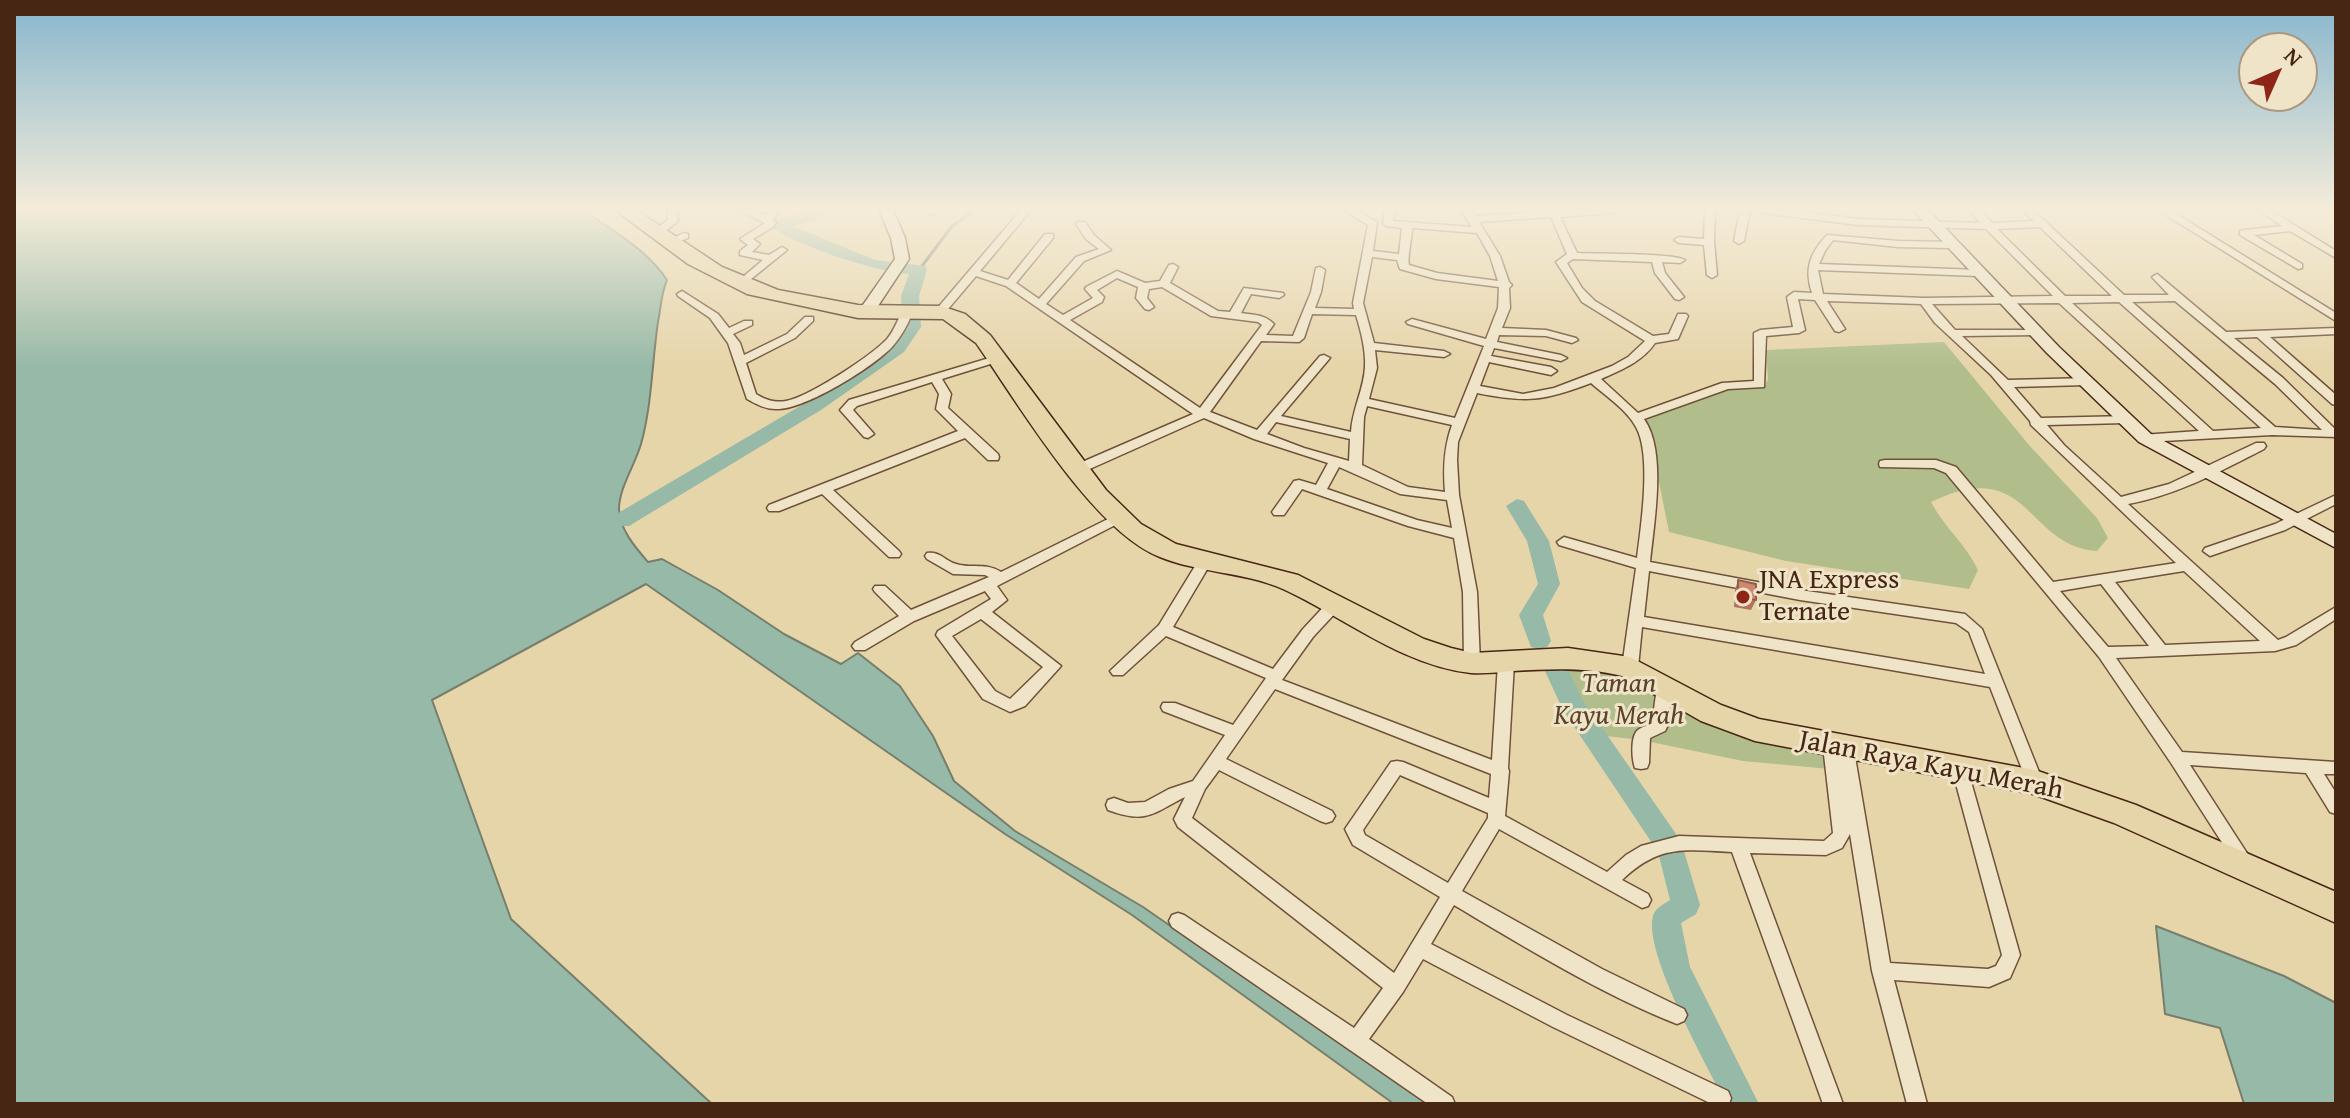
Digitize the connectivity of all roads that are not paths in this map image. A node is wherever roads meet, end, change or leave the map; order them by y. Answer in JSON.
{"nodes":[{"id":1,"x":708,"y":262,"type":"edge"},
{"id":2,"x":768,"y":262,"type":"edge"},
{"id":3,"x":899,"y":262,"type":"edge"},
{"id":4,"x":981,"y":262,"type":"edge"},
{"id":5,"x":1028,"y":262,"type":"edge"},
{"id":6,"x":1077,"y":262,"type":"edge"},
{"id":7,"x":1365,"y":262,"type":"edge"},
{"id":8,"x":1402,"y":262,"type":"edge"},
{"id":9,"x":1497,"y":262,"type":"edge"},
{"id":10,"x":1561,"y":262,"type":"edge"},
{"id":11,"x":1657,"y":262,"type":"edge"},
{"id":12,"x":1711,"y":262,"type":"edge"},
{"id":13,"x":1815,"y":262,"type":"edge"},
{"id":14,"x":1968,"y":262,"type":"edge"},
{"id":15,"x":2025,"y":262,"type":"edge"},
{"id":16,"x":2083,"y":262,"type":"edge"},
{"id":17,"x":2247,"y":262,"type":"edge"},
{"id":18,"x":2292,"y":262,"type":"edge"},
{"id":19,"x":2298,"y":266,"type":"dead end"},
{"id":20,"x":1173,"y":267,"type":"dead end"},
{"id":21,"x":1812,"y":267,"type":"junction"},
{"id":22,"x":1320,"y":270,"type":"dead end"},
{"id":23,"x":973,"y":272,"type":"junction"},
{"id":24,"x":1978,"y":273,"type":"junction"},
{"id":25,"x":1712,"y":275,"type":"dead end"},
{"id":26,"x":2157,"y":277,"type":"dead end"},
{"id":27,"x":741,"y":284,"type":"junction"},
{"id":28,"x":1010,"y":284,"type":"junction"},
{"id":29,"x":1164,"y":284,"type":"junction"},
{"id":30,"x":1507,"y":285,"type":"junction"},
{"id":31,"x":1144,"y":286,"type":"junction"},
{"id":32,"x":682,"y":294,"type":"dead end"},
{"id":33,"x":1279,"y":295,"type":"dead end"},
{"id":34,"x":1679,"y":297,"type":"dead end"},
{"id":35,"x":1819,"y":297,"type":"junction"},
{"id":36,"x":2178,"y":298,"type":"junction"},
{"id":37,"x":2122,"y":299,"type":"junction"},
{"id":38,"x":1924,"y":301,"type":"junction"},
{"id":39,"x":2064,"y":301,"type":"junction"},
{"id":40,"x":2007,"y":302,"type":"junction"},
{"id":41,"x":1040,"y":304,"type":"junction"},
{"id":42,"x":1149,"y":307,"type":"dead end"},
{"id":43,"x":1308,"y":311,"type":"junction"},
{"id":44,"x":866,"y":312,"type":"junction"},
{"id":45,"x":1360,"y":312,"type":"junction"},
{"id":46,"x":919,"y":314,"type":"junction"},
{"id":47,"x":1234,"y":316,"type":"junction"},
{"id":48,"x":1682,"y":316,"type":"dead end"},
{"id":49,"x":2336,"y":318,"type":"edge"},
{"id":50,"x":809,"y":319,"type":"dead end"},
{"id":51,"x":1063,"y":320,"type":"junction"},
{"id":52,"x":1412,"y":322,"type":"dead end"},
{"id":53,"x":748,"y":323,"type":"dead end"},
{"id":54,"x":1839,"y":329,"type":"dead end"},
{"id":55,"x":1496,"y":331,"type":"junction"},
{"id":56,"x":2336,"y":331,"type":"edge"},
{"id":57,"x":2036,"y":332,"type":"junction"},
{"id":58,"x":727,"y":333,"type":"junction"},
{"id":59,"x":1952,"y":333,"type":"junction"},
{"id":60,"x":2223,"y":335,"type":"junction"},
{"id":61,"x":2261,"y":335,"type":"junction"},
{"id":62,"x":1260,"y":338,"type":"junction"},
{"id":63,"x":1572,"y":340,"type":"dead end"},
{"id":64,"x":1651,"y":340,"type":"junction"},
{"id":65,"x":1491,"y":344,"type":"junction"},
{"id":66,"x":1369,"y":346,"type":"junction"},
{"id":67,"x":1444,"y":354,"type":"dead end"},
{"id":68,"x":1324,"y":358,"type":"dead end"},
{"id":69,"x":1485,"y":358,"type":"junction"},
{"id":70,"x":1561,"y":358,"type":"dead end"},
{"id":71,"x":996,"y":359,"type":"junction"},
{"id":72,"x":741,"y":361,"type":"junction"},
{"id":73,"x":1551,"y":371,"type":"dead end"},
{"id":74,"x":935,"y":377,"type":"junction"},
{"id":75,"x":1591,"y":377,"type":"junction"},
{"id":76,"x":2086,"y":381,"type":"junction"},
{"id":77,"x":2004,"y":384,"type":"junction"},
{"id":78,"x":1474,"y":389,"type":"junction"},
{"id":79,"x":1362,"y":401,"type":"junction"},
{"id":80,"x":2336,"y":401,"type":"edge"},
{"id":81,"x":1630,"y":413,"type":"junction"},
{"id":82,"x":1202,"y":414,"type":"junction"},
{"id":83,"x":1273,"y":418,"type":"junction"},
{"id":84,"x":2125,"y":419,"type":"junction"},
{"id":85,"x":2035,"y":422,"type":"junction"},
{"id":86,"x":1460,"y":423,"type":"junction"},
{"id":87,"x":2272,"y":431,"type":"junction"},
{"id":88,"x":968,"y":432,"type":"junction"},
{"id":89,"x":2208,"y":433,"type":"junction"},
{"id":90,"x":868,"y":434,"type":"dead end"},
{"id":91,"x":2335,"y":434,"type":"edge"},
{"id":92,"x":1258,"y":436,"type":"junction"},
{"id":93,"x":1357,"y":437,"type":"junction"},
{"id":94,"x":2145,"y":438,"type":"junction"},
{"id":95,"x":2260,"y":446,"type":"dead end"},
{"id":96,"x":993,"y":457,"type":"dead end"},
{"id":97,"x":1336,"y":461,"type":"junction"},
{"id":98,"x":1885,"y":464,"type":"dead end"},
{"id":99,"x":1355,"y":467,"type":"junction"},
{"id":100,"x":1078,"y":469,"type":"junction"},
{"id":101,"x":2206,"y":473,"type":"junction"},
{"id":102,"x":825,"y":489,"type":"junction"},
{"id":103,"x":1320,"y":489,"type":"junction"},
{"id":104,"x":1453,"y":497,"type":"junction"},
{"id":105,"x":2336,"y":499,"type":"edge"},
{"id":106,"x":2118,"y":502,"type":"junction"},
{"id":107,"x":774,"y":508,"type":"dead end"},
{"id":108,"x":1279,"y":512,"type":"dead end"},
{"id":109,"x":1118,"y":518,"type":"junction"},
{"id":110,"x":2296,"y":520,"type":"junction"},
{"id":111,"x":1460,"y":535,"type":"junction"},
{"id":112,"x":1564,"y":542,"type":"dead end"},
{"id":113,"x":2336,"y":542,"type":"edge"},
{"id":114,"x":2210,"y":551,"type":"dead end"},
{"id":115,"x":894,"y":554,"type":"dead end"},
{"id":116,"x":932,"y":556,"type":"dead end"},
{"id":117,"x":1205,"y":561,"type":"junction"},
{"id":118,"x":1643,"y":565,"type":"junction"},
{"id":119,"x":2185,"y":566,"type":"junction"},
{"id":120,"x":2104,"y":578,"type":"junction"},
{"id":121,"x":994,"y":581,"type":"junction"},
{"id":122,"x":2048,"y":588,"type":"junction"},
{"id":123,"x":880,"y":589,"type":"dead end"},
{"id":124,"x":1334,"y":605,"type":"junction"},
{"id":125,"x":982,"y":612,"type":"junction"},
{"id":126,"x":2336,"y":612,"type":"edge"},
{"id":127,"x":909,"y":617,"type":"junction"},
{"id":128,"x":1637,"y":621,"type":"junction"},
{"id":129,"x":1164,"y":629,"type":"junction"},
{"id":130,"x":860,"y":646,"type":"dead end"},
{"id":131,"x":2275,"y":646,"type":"junction"},
{"id":132,"x":2161,"y":651,"type":"junction"},
{"id":133,"x":2104,"y":653,"type":"junction"},
{"id":134,"x":1519,"y":662,"type":"junction"},
{"id":135,"x":1472,"y":663,"type":"junction"},
{"id":136,"x":1630,"y":667,"type":"junction"},
{"id":137,"x":1118,"y":671,"type":"dead end"},
{"id":138,"x":1274,"y":679,"type":"junction"},
{"id":139,"x":1996,"y":682,"type":"junction"},
{"id":140,"x":1665,"y":687,"type":"junction"},
{"id":141,"x":1169,"y":707,"type":"dead end"},
{"id":142,"x":1236,"y":733,"type":"junction"},
{"id":143,"x":1839,"y":748,"type":"junction"},
{"id":144,"x":2177,"y":758,"type":"junction"},
{"id":145,"x":1216,"y":761,"type":"junction"},
{"id":146,"x":1641,"y":763,"type":"dead end"},
{"id":147,"x":2312,"y":768,"type":"junction"},
{"id":148,"x":2336,"y":768,"type":"edge"},
{"id":149,"x":1960,"y":769,"type":"junction"},
{"id":150,"x":1501,"y":771,"type":"junction"},
{"id":151,"x":2035,"y":782,"type":"junction"},
{"id":152,"x":1198,"y":786,"type":"junction"},
{"id":153,"x":1114,"y":805,"type":"dead end"},
{"id":154,"x":2336,"y":807,"type":"edge"},
{"id":155,"x":1496,"y":814,"type":"junction"},
{"id":156,"x":1326,"y":816,"type":"dead end"},
{"id":157,"x":1739,"y":846,"type":"junction"},
{"id":158,"x":2247,"y":868,"type":"junction"},
{"id":159,"x":1609,"y":882,"type":"junction"},
{"id":160,"x":1452,"y":895,"type":"junction"},
{"id":161,"x":1642,"y":900,"type":"dead end"},
{"id":162,"x":2336,"y":908,"type":"edge"},
{"id":163,"x":1178,"y":921,"type":"dead end"},
{"id":164,"x":1420,"y":948,"type":"junction"},
{"id":165,"x":1881,"y":971,"type":"junction"},
{"id":166,"x":1396,"y":986,"type":"junction"},
{"id":167,"x":1677,"y":1015,"type":"dead end"},
{"id":168,"x":1356,"y":1041,"type":"junction"},
{"id":169,"x":1721,"y":1098,"type":"dead end"},
{"id":170,"x":1445,"y":1104,"type":"edge"},
{"id":171,"x":1833,"y":1104,"type":"edge"},
{"id":172,"x":1917,"y":1104,"type":"edge"}],
"edges":[{"from":1,"to":27,"type":"highway"},
{"from":2,"to":27,"type":"street"},
{"from":3,"to":44,"type":"street"},
{"from":4,"to":23,"type":"street"},
{"from":5,"to":28,"type":"street"},
{"from":6,"to":41,"type":"street"},
{"from":7,"to":45,"type":"street"},
{"from":8,"to":30,"type":"street"},
{"from":9,"to":30,"type":"street"},
{"from":10,"to":64,"type":"street"},
{"from":11,"to":34,"type":"street"},
{"from":12,"to":25,"type":"street"},
{"from":13,"to":21,"type":"street"},
{"from":14,"to":24,"type":"street"},
{"from":15,"to":39,"type":"street"},
{"from":16,"to":37,"type":"street"},
{"from":17,"to":49,"type":"street"},
{"from":18,"to":19,"type":"street"},
{"from":20,"to":29,"type":"street"},
{"from":21,"to":24,"type":"street"},
{"from":21,"to":35,"type":"street"},
{"from":22,"to":43,"type":"street"},
{"from":23,"to":28,"type":"street"},
{"from":23,"to":46,"type":"street"},
{"from":24,"to":40,"type":"street"},
{"from":26,"to":36,"type":"street"},
{"from":27,"to":44,"type":"highway"},
{"from":28,"to":41,"type":"street"},
{"from":29,"to":31,"type":"street"},
{"from":29,"to":47,"type":"street"},
{"from":30,"to":55,"type":"street"},
{"from":31,"to":42,"type":"street"},
{"from":31,"to":51,"type":"street"},
{"from":32,"to":58,"type":"street"},
{"from":33,"to":47,"type":"street"},
{"from":35,"to":38,"type":"street"},
{"from":35,"to":54,"type":"street"},
{"from":35,"to":81,"type":"street"},
{"from":36,"to":37,"type":"street"},
{"from":36,"to":60,"type":"street"},
{"from":37,"to":39,"type":"street"},
{"from":37,"to":87,"type":"street"},
{"from":38,"to":40,"type":"street"},
{"from":38,"to":59,"type":"street"},
{"from":39,"to":40,"type":"street"},
{"from":39,"to":89,"type":"street"},
{"from":40,"to":57,"type":"street"},
{"from":41,"to":51,"type":"street"},
{"from":43,"to":45,"type":"street"},
{"from":43,"to":62,"type":"street"},
{"from":44,"to":46,"type":"highway"},
{"from":45,"to":66,"type":"street"},
{"from":46,"to":71,"type":"highway","name":"Jalan Raya Kayu Merah"},
{"from":46,"to":72,"type":"street"},
{"from":47,"to":62,"type":"street"},
{"from":48,"to":64,"type":"street"},
{"from":50,"to":72,"type":"street"},
{"from":51,"to":82,"type":"street"},
{"from":52,"to":65,"type":"street"},
{"from":53,"to":58,"type":"street"},
{"from":55,"to":63,"type":"street"},
{"from":55,"to":65,"type":"street"},
{"from":56,"to":61,"type":"street"},
{"from":57,"to":59,"type":"street"},
{"from":57,"to":76,"type":"street"},
{"from":58,"to":72,"type":"street"},
{"from":59,"to":77,"type":"street"},
{"from":60,"to":61,"type":"street"},
{"from":60,"to":91,"type":"street"},
{"from":61,"to":80,"type":"street"},
{"from":62,"to":82,"type":"street"},
{"from":64,"to":75,"type":"street"},
{"from":65,"to":69,"type":"street"},
{"from":65,"to":70,"type":"street"},
{"from":66,"to":67,"type":"street"},
{"from":66,"to":79,"type":"street"},
{"from":68,"to":83,"type":"street"},
{"from":69,"to":73,"type":"street"},
{"from":69,"to":78,"type":"street"},
{"from":71,"to":74,"type":"street"},
{"from":71,"to":100,"type":"highway","name":"Jalan Raya Kayu Merah"},
{"from":74,"to":88,"type":"street"},
{"from":74,"to":90,"type":"street"},
{"from":75,"to":78,"type":"street"},
{"from":75,"to":81,"type":"street"},
{"from":76,"to":77,"type":"street"},
{"from":76,"to":84,"type":"street"},
{"from":77,"to":85,"type":"street"},
{"from":78,"to":86,"type":"street"},
{"from":79,"to":86,"type":"street"},
{"from":79,"to":93,"type":"street"},
{"from":81,"to":118,"type":"street"},
{"from":82,"to":92,"type":"street"},
{"from":82,"to":100,"type":"street"},
{"from":83,"to":92,"type":"street"},
{"from":83,"to":93,"type":"street"},
{"from":84,"to":85,"type":"street"},
{"from":84,"to":94,"type":"street"},
{"from":85,"to":106,"type":"street"},
{"from":86,"to":104,"type":"street"},
{"from":87,"to":89,"type":"street"},
{"from":87,"to":91,"type":"street"},
{"from":88,"to":96,"type":"street"},
{"from":88,"to":102,"type":"street"},
{"from":89,"to":94,"type":"street"},
{"from":92,"to":97,"type":"street"},
{"from":93,"to":99,"type":"street"},
{"from":94,"to":101,"type":"street"},
{"from":95,"to":101,"type":"street"},
{"from":97,"to":99,"type":"street"},
{"from":97,"to":103,"type":"street"},
{"from":98,"to":122,"type":"street"},
{"from":99,"to":104,"type":"street"},
{"from":100,"to":109,"type":"highway","name":"Jalan Raya Kayu Merah"},
{"from":101,"to":106,"type":"street"},
{"from":101,"to":110,"type":"street"},
{"from":102,"to":107,"type":"street"},
{"from":102,"to":115,"type":"street"},
{"from":103,"to":108,"type":"street"},
{"from":103,"to":111,"type":"street"},
{"from":104,"to":111,"type":"street"},
{"from":105,"to":110,"type":"street"},
{"from":106,"to":119,"type":"street"},
{"from":109,"to":117,"type":"highway","name":"Jalan Raya Kayu Merah"},
{"from":109,"to":121,"type":"street"},
{"from":110,"to":113,"type":"street"},
{"from":110,"to":114,"type":"street"},
{"from":111,"to":135,"type":"street"},
{"from":112,"to":118,"type":"street"},
{"from":116,"to":121,"type":"street"},
{"from":117,"to":124,"type":"highway","name":"Jalan Raya Kayu Merah"},
{"from":117,"to":129,"type":"street"},
{"from":118,"to":128,"type":"street"},
{"from":118,"to":139,"type":"street"},
{"from":119,"to":120,"type":"street"},
{"from":119,"to":131,"type":"street"},
{"from":120,"to":122,"type":"street"},
{"from":120,"to":132,"type":"street"},
{"from":121,"to":125,"type":"street"},
{"from":121,"to":127,"type":"street"},
{"from":122,"to":133,"type":"street"},
{"from":123,"to":127,"type":"street"},
{"from":124,"to":135,"type":"highway","name":"Jalan Raya Kayu Merah"},
{"from":124,"to":138,"type":"street"},
{"from":125,"to":125,"type":"street"},
{"from":126,"to":131,"type":"street"},
{"from":127,"to":130,"type":"street"},
{"from":128,"to":136,"type":"street"},
{"from":128,"to":139,"type":"street"},
{"from":129,"to":137,"type":"street"},
{"from":129,"to":138,"type":"street"},
{"from":131,"to":132,"type":"street"},
{"from":132,"to":133,"type":"street"},
{"from":133,"to":144,"type":"street"},
{"from":134,"to":135,"type":"highway","name":"Jalan Raya Kayu Merah"},
{"from":134,"to":136,"type":"highway","name":"Jalan Raya Kayu Merah"},
{"from":134,"to":150,"type":"street"},
{"from":136,"to":140,"type":"highway","name":"Jalan Raya Kayu Merah"},
{"from":138,"to":142,"type":"street"},
{"from":138,"to":150,"type":"street"},
{"from":139,"to":151,"type":"street"},
{"from":140,"to":143,"type":"highway","name":"Jalan Raya Kayu Merah"},
{"from":140,"to":146,"type":"street"},
{"from":141,"to":142,"type":"street"},
{"from":142,"to":145,"type":"street"},
{"from":143,"to":149,"type":"highway","name":"Jalan Raya Kayu Merah"},
{"from":143,"to":157,"type":"street"},
{"from":143,"to":165,"type":"street"},
{"from":144,"to":147,"type":"street"},
{"from":144,"to":158,"type":"street"},
{"from":145,"to":152,"type":"street"},
{"from":145,"to":156,"type":"street"},
{"from":147,"to":148,"type":"street"},
{"from":147,"to":154,"type":"street"},
{"from":149,"to":151,"type":"highway","name":"Jalan Raya Kayu Merah"},
{"from":149,"to":165,"type":"street"},
{"from":150,"to":155,"type":"street"},
{"from":151,"to":158,"type":"highway","name":"Jalan Raya Kayu Merah"},
{"from":152,"to":153,"type":"street"},
{"from":152,"to":166,"type":"street"},
{"from":155,"to":159,"type":"street"},
{"from":155,"to":160,"type":"street"},
{"from":155,"to":160,"type":"street"},
{"from":157,"to":159,"type":"street"},
{"from":157,"to":171,"type":"street"},
{"from":158,"to":162,"type":"highway","name":"Jalan Raya Kayu Merah"},
{"from":159,"to":161,"type":"street"},
{"from":160,"to":164,"type":"street"},
{"from":160,"to":167,"type":"street"},
{"from":163,"to":168,"type":"street"},
{"from":164,"to":166,"type":"street"},
{"from":164,"to":169,"type":"street"},
{"from":165,"to":172,"type":"street"},
{"from":166,"to":168,"type":"street"},
{"from":168,"to":170,"type":"street"}]}
